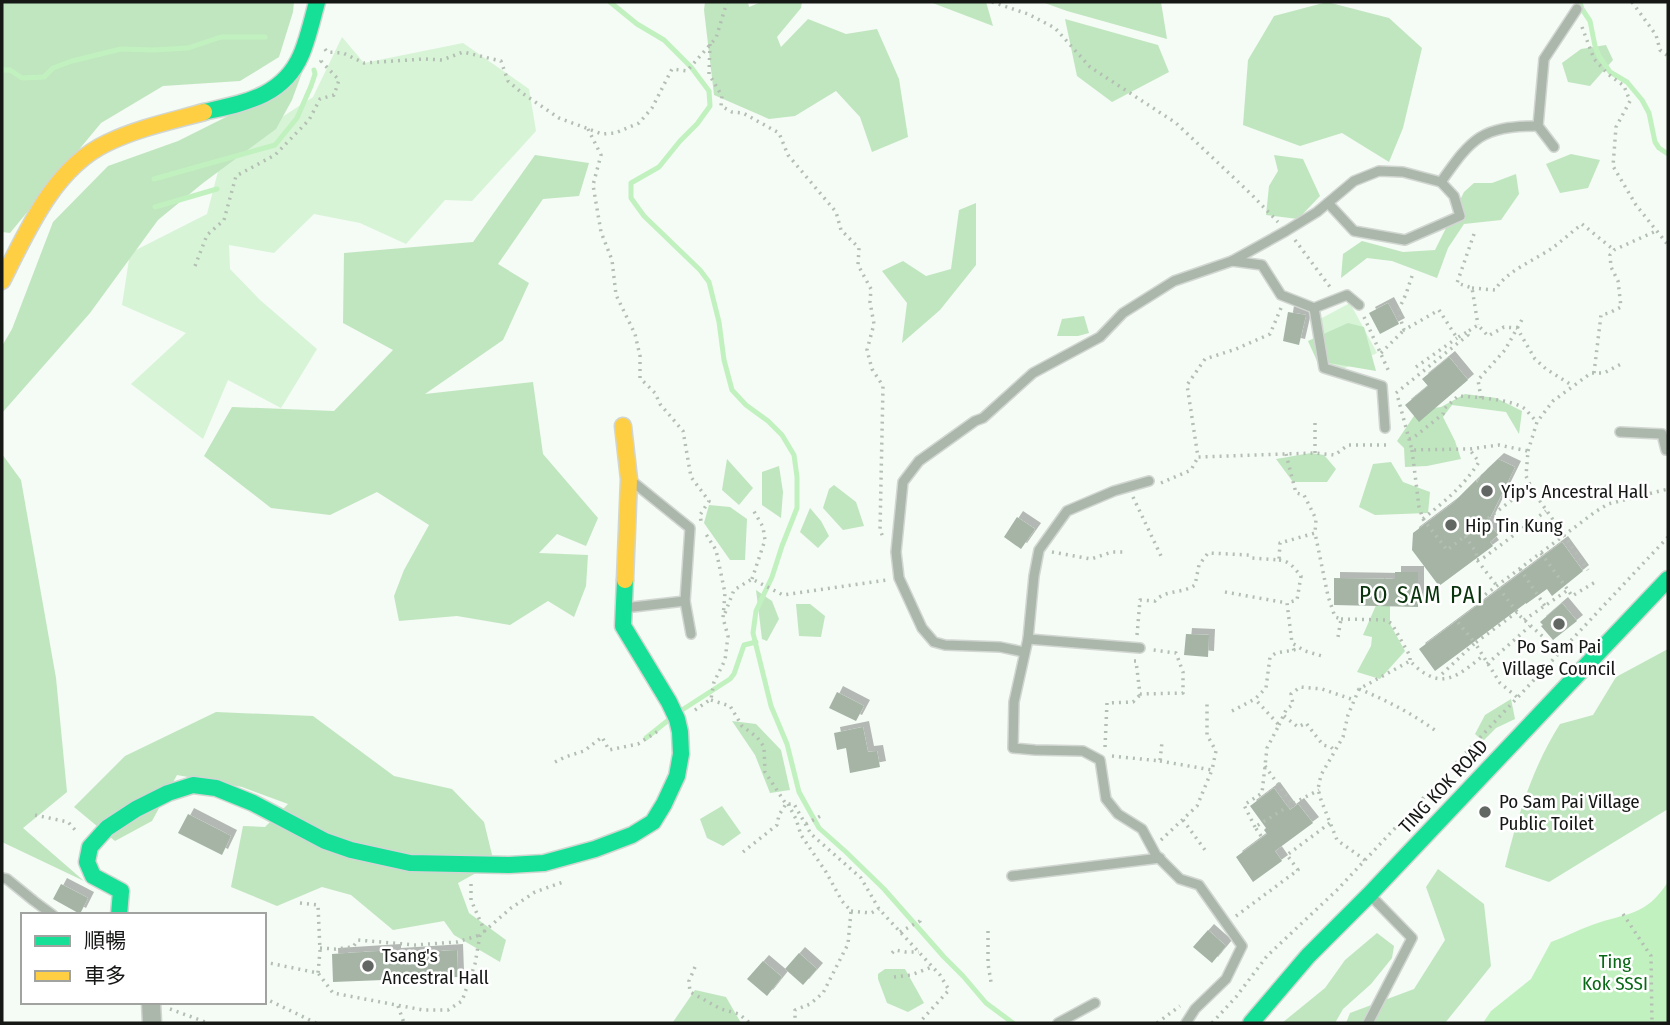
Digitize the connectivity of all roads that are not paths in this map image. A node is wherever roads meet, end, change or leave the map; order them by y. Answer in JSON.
{"nodes":[{"id":1,"x":317,"y":2,"type":"edge"},
{"id":2,"x":1577,"y":9,"type":"road end"},
{"id":3,"x":1538,"y":126,"type":"junction"},
{"id":4,"x":1554,"y":147,"type":"dead end"},
{"id":5,"x":1441,"y":182,"type":"junction"},
{"id":6,"x":1328,"y":203,"type":"junction"},
{"id":7,"x":1231,"y":261,"type":"junction"},
{"id":8,"x":2,"y":281,"type":"edge"},
{"id":9,"x":1359,"y":305,"type":"road end"},
{"id":10,"x":1314,"y":309,"type":"junction"},
{"id":11,"x":624,"y":426,"type":"dead end"},
{"id":12,"x":1385,"y":428,"type":"dead end"},
{"id":13,"x":1620,"y":432,"type":"dead end"},
{"id":14,"x":1668,"y":450,"type":"edge"},
{"id":15,"x":629,"y":479,"type":"junction"},
{"id":16,"x":1147,"y":484,"type":"road end"},
{"id":17,"x":1668,"y":579,"type":"edge"},
{"id":18,"x":685,"y":601,"type":"junction"},
{"id":19,"x":623,"y":608,"type":"junction"},
{"id":20,"x":691,"y":634,"type":"dead end"},
{"id":21,"x":1028,"y":639,"type":"junction"},
{"id":22,"x":1138,"y":648,"type":"road end"},
{"id":23,"x":1024,"y":652,"type":"junction"},
{"id":24,"x":1160,"y":858,"type":"junction"},
{"id":25,"x":1012,"y":876,"type":"dead end"},
{"id":26,"x":2,"y":878,"type":"edge"},
{"id":27,"x":1369,"y":895,"type":"junction"},
{"id":28,"x":50,"y":913,"type":"edge"},
{"id":29,"x":119,"y":913,"type":"edge"},
{"id":30,"x":1096,"y":1003,"type":"dead end"},
{"id":31,"x":151,"y":1004,"type":"edge"},
{"id":32,"x":152,"y":1023,"type":"edge"},
{"id":33,"x":1058,"y":1023,"type":"edge"},
{"id":34,"x":1186,"y":1023,"type":"edge"},
{"id":35,"x":1251,"y":1023,"type":"edge"},
{"id":36,"x":1368,"y":1023,"type":"edge"}],
"edges":[{"from":1,"to":8,"type":"street"},
{"from":2,"to":3,"type":"lane"},
{"from":3,"to":4,"type":"lane"},
{"from":3,"to":5,"type":"lane"},
{"from":5,"to":6,"type":"lane"},
{"from":5,"to":6,"type":"lane"},
{"from":6,"to":7,"type":"lane"},
{"from":7,"to":10,"type":"lane"},
{"from":7,"to":23,"type":"lane"},
{"from":9,"to":10,"type":"lane"},
{"from":10,"to":12,"type":"lane"},
{"from":11,"to":15,"type":"street"},
{"from":13,"to":14,"type":"lane"},
{"from":15,"to":18,"type":"lane"},
{"from":15,"to":19,"type":"street"},
{"from":16,"to":21,"type":"lane"},
{"from":17,"to":27,"type":"street","name":"TING KOK ROAD"},
{"from":18,"to":19,"type":"lane"},
{"from":18,"to":20,"type":"lane"},
{"from":19,"to":29,"type":"street"},
{"from":21,"to":22,"type":"lane"},
{"from":21,"to":23,"type":"lane"},
{"from":23,"to":24,"type":"lane"},
{"from":24,"to":25,"type":"lane"},
{"from":24,"to":34,"type":"lane"},
{"from":26,"to":28,"type":"lane"},
{"from":27,"to":35,"type":"street","name":"TING KOK ROAD"},
{"from":27,"to":36,"type":"lane"},
{"from":30,"to":33,"type":"lane"},
{"from":31,"to":32,"type":"street"}]}
